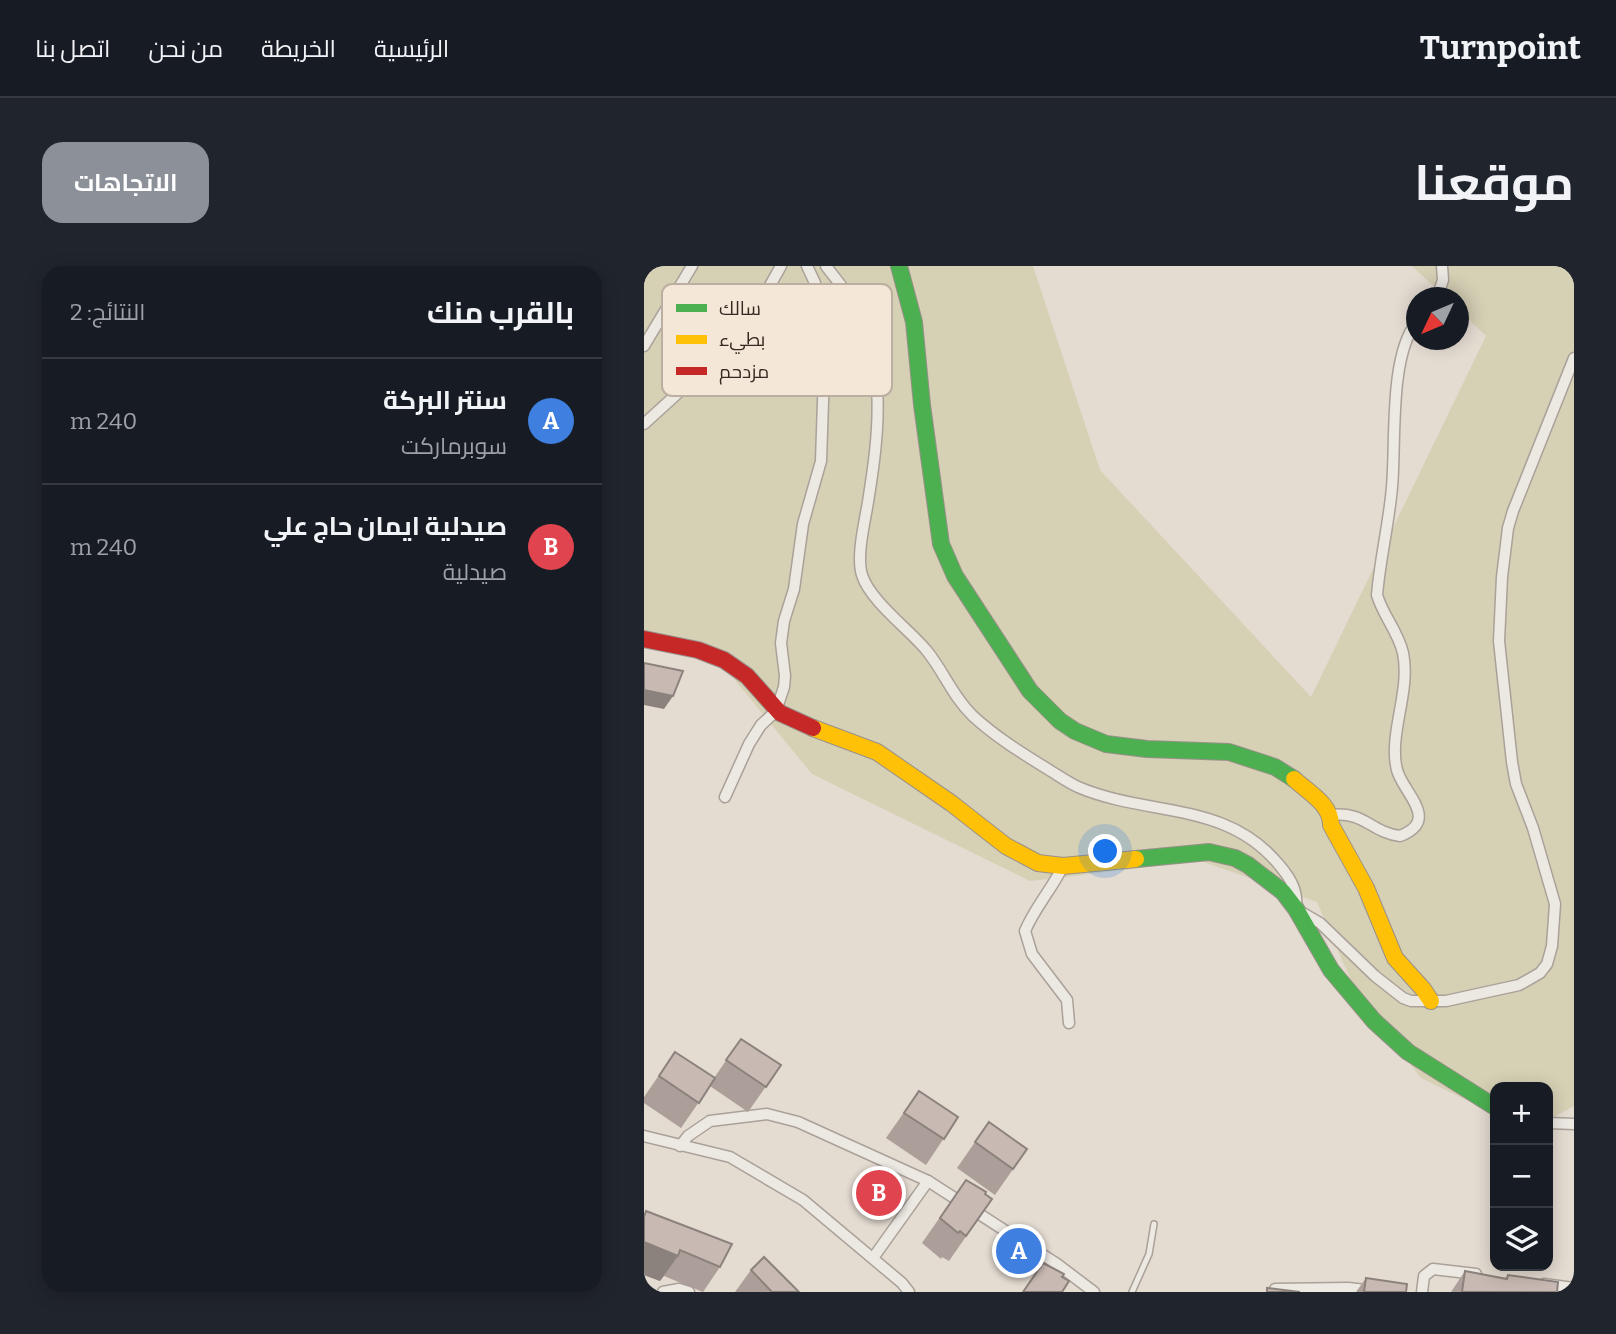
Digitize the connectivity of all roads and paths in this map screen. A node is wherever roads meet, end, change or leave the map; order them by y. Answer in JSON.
{"nodes":[{"id":1,"x":692,"y":266,"type":"edge"},
{"id":2,"x":781,"y":266,"type":"edge"},
{"id":3,"x":807,"y":266,"type":"edge"},
{"id":4,"x":826,"y":266,"type":"edge"},
{"id":5,"x":899,"y":266,"type":"edge"},
{"id":6,"x":1442,"y":266,"type":"edge"},
{"id":7,"x":681,"y":284,"type":"edge"},
{"id":8,"x":771,"y":284,"type":"edge"},
{"id":9,"x":815,"y":284,"type":"edge"},
{"id":10,"x":839,"y":284,"type":"edge"},
{"id":11,"x":1440,"y":287,"type":"edge"},
{"id":12,"x":662,"y":316,"type":"edge"},
{"id":13,"x":1406,"y":342,"type":"edge"},
{"id":14,"x":644,"y":346,"type":"edge"},
{"id":15,"x":1574,"y":358,"type":"edge"},
{"id":16,"x":675,"y":396,"type":"edge"},
{"id":17,"x":823,"y":396,"type":"edge"},
{"id":18,"x":879,"y":396,"type":"edge"},
{"id":19,"x":644,"y":424,"type":"edge"},
{"id":20,"x":644,"y":639,"type":"edge"},
{"id":21,"x":776,"y":711,"type":"junction"},
{"id":22,"x":725,"y":797,"type":"dead end"},
{"id":23,"x":1331,"y":815,"type":"junction"},
{"id":24,"x":1063,"y":866,"type":"junction"},
{"id":25,"x":1296,"y":909,"type":"junction"},
{"id":26,"x":1431,"y":1001,"type":"junction"},
{"id":27,"x":1069,"y":1023,"type":"dead end"},
{"id":28,"x":1490,"y":1104,"type":"edge"},
{"id":29,"x":1553,"y":1123,"type":"edge"},
{"id":30,"x":1574,"y":1124,"type":"edge"},
{"id":31,"x":644,"y":1136,"type":"edge"},
{"id":32,"x":680,"y":1146,"type":"junction"},
{"id":33,"x":928,"y":1181,"type":"junction"},
{"id":34,"x":1154,"y":1224,"type":"dead end"},
{"id":35,"x":873,"y":1258,"type":"junction"},
{"id":36,"x":1493,"y":1277,"type":"edge"},
{"id":37,"x":1534,"y":1283,"type":"edge"},
{"id":38,"x":1574,"y":1288,"type":"edge"},
{"id":39,"x":1275,"y":1289,"type":"edge"},
{"id":40,"x":1334,"y":1290,"type":"edge"},
{"id":41,"x":663,"y":1292,"type":"edge"},
{"id":42,"x":689,"y":1292,"type":"edge"},
{"id":43,"x":909,"y":1292,"type":"edge"},
{"id":44,"x":1094,"y":1292,"type":"edge"},
{"id":45,"x":1132,"y":1292,"type":"edge"},
{"id":46,"x":1383,"y":1292,"type":"edge"},
{"id":47,"x":1422,"y":1292,"type":"edge"}],
"edges":[{"from":1,"to":7,"type":"street"},
{"from":2,"to":8,"type":"street"},
{"from":3,"to":9,"type":"street"},
{"from":4,"to":10,"type":"street"},
{"from":5,"to":23,"type":"street"},
{"from":6,"to":11,"type":"street"},
{"from":12,"to":14,"type":"street"},
{"from":13,"to":23,"type":"street"},
{"from":15,"to":26,"type":"street"},
{"from":16,"to":19,"type":"street"},
{"from":17,"to":21,"type":"street"},
{"from":18,"to":25,"type":"street"},
{"from":20,"to":21,"type":"street"},
{"from":21,"to":22,"type":"street"},
{"from":21,"to":24,"type":"street"},
{"from":23,"to":26,"type":"street"},
{"from":24,"to":25,"type":"street"},
{"from":24,"to":27,"type":"street"},
{"from":25,"to":26,"type":"street"},
{"from":25,"to":28,"type":"street"},
{"from":29,"to":30,"type":"street"},
{"from":31,"to":32,"type":"street"},
{"from":32,"to":33,"type":"street"},
{"from":32,"to":35,"type":"street"},
{"from":33,"to":35,"type":"street"},
{"from":33,"to":44,"type":"street"},
{"from":34,"to":45,"type":"lane"},
{"from":35,"to":43,"type":"street"},
{"from":36,"to":47,"type":"street"},
{"from":37,"to":38,"type":"street"},
{"from":39,"to":40,"type":"street"},
{"from":40,"to":46,"type":"street"},
{"from":41,"to":42,"type":"street"}]}
